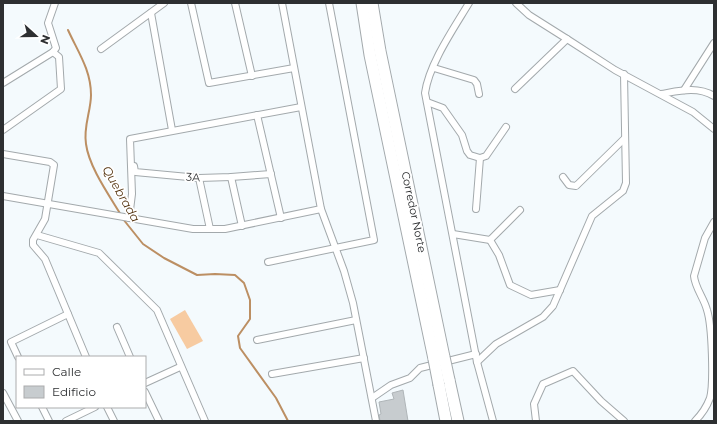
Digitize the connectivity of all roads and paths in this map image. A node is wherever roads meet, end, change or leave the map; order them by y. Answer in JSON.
{"nodes":[{"id":1,"x":55,"y":3,"type":"edge"},
{"id":2,"x":164,"y":3,"type":"edge"},
{"id":3,"x":191,"y":3,"type":"edge"},
{"id":4,"x":235,"y":3,"type":"edge"},
{"id":5,"x":282,"y":3,"type":"edge"},
{"id":6,"x":329,"y":3,"type":"edge"},
{"id":7,"x":362,"y":3,"type":"edge"},
{"id":8,"x":372,"y":3,"type":"edge"},
{"id":9,"x":469,"y":3,"type":"edge"},
{"id":10,"x":516,"y":3,"type":"edge"},
{"id":11,"x":151,"y":13,"type":"junction"},
{"id":12,"x":567,"y":39,"type":"junction"},
{"id":13,"x":714,"y":43,"type":"edge"},
{"id":14,"x":101,"y":49,"type":"dead end"},
{"id":15,"x":53,"y":52,"type":"junction"},
{"id":16,"x":294,"y":68,"type":"junction"},
{"id":17,"x":434,"y":68,"type":"junction"},
{"id":18,"x":624,"y":74,"type":"junction"},
{"id":19,"x":252,"y":76,"type":"junction"},
{"id":20,"x":3,"y":83,"type":"edge"},
{"id":21,"x":515,"y":89,"type":"dead end"},
{"id":22,"x":684,"y":90,"type":"junction"},
{"id":23,"x":479,"y":94,"type":"dead end"},
{"id":24,"x":661,"y":94,"type":"junction"},
{"id":25,"x":714,"y":96,"type":"edge"},
{"id":26,"x":427,"y":102,"type":"junction"},
{"id":27,"x":301,"y":107,"type":"junction"},
{"id":28,"x":258,"y":115,"type":"junction"},
{"id":29,"x":506,"y":127,"type":"dead end"},
{"id":30,"x":714,"y":128,"type":"edge"},
{"id":31,"x":3,"y":130,"type":"edge"},
{"id":32,"x":172,"y":130,"type":"junction"},
{"id":33,"x":624,"y":139,"type":"junction"},
{"id":34,"x":131,"y":153,"type":"junction"},
{"id":35,"x":3,"y":154,"type":"edge"},
{"id":36,"x":480,"y":158,"type":"junction"},
{"id":37,"x":271,"y":174,"type":"junction"},
{"id":38,"x":563,"y":177,"type":"dead end"},
{"id":39,"x":199,"y":178,"type":"junction"},
{"id":40,"x":231,"y":178,"type":"junction"},
{"id":41,"x":3,"y":196,"type":"edge"},
{"id":42,"x":48,"y":203,"type":"junction"},
{"id":43,"x":321,"y":209,"type":"junction"},
{"id":44,"x":476,"y":209,"type":"dead end"},
{"id":45,"x":520,"y":210,"type":"dead end"},
{"id":46,"x":128,"y":218,"type":"junction"},
{"id":47,"x":281,"y":218,"type":"junction"},
{"id":48,"x":714,"y":222,"type":"edge"},
{"id":49,"x":242,"y":226,"type":"junction"},
{"id":50,"x":210,"y":229,"type":"junction"},
{"id":51,"x":453,"y":234,"type":"junction"},
{"id":52,"x":37,"y":235,"type":"junction"},
{"id":53,"x":490,"y":240,"type":"junction"},
{"id":54,"x":335,"y":248,"type":"junction"},
{"id":55,"x":268,"y":262,"type":"dead end"},
{"id":56,"x":560,"y":290,"type":"junction"},
{"id":57,"x":68,"y":314,"type":"junction"},
{"id":58,"x":356,"y":320,"type":"junction"},
{"id":59,"x":117,"y":327,"type":"dead end"},
{"id":60,"x":257,"y":340,"type":"dead end"},
{"id":61,"x":476,"y":354,"type":"junction"},
{"id":62,"x":18,"y":356,"type":"edge"},
{"id":63,"x":86,"y":356,"type":"edge"},
{"id":64,"x":130,"y":356,"type":"edge"},
{"id":65,"x":364,"y":358,"type":"junction"},
{"id":66,"x":439,"y":358,"type":"junction"},
{"id":67,"x":477,"y":362,"type":"junction"},
{"id":68,"x":180,"y":367,"type":"junction"},
{"id":69,"x":272,"y":374,"type":"dead end"},
{"id":70,"x":146,"y":383,"type":"edge"},
{"id":71,"x":3,"y":393,"type":"edge"},
{"id":72,"x":146,"y":394,"type":"edge"},
{"id":73,"x":372,"y":398,"type":"junction"},
{"id":74,"x":42,"y":408,"type":"edge"},
{"id":75,"x":93,"y":408,"type":"edge"},
{"id":76,"x":108,"y":408,"type":"edge"},
{"id":77,"x":18,"y":421,"type":"edge"},
{"id":78,"x":49,"y":421,"type":"edge"},
{"id":79,"x":66,"y":421,"type":"edge"},
{"id":80,"x":114,"y":421,"type":"edge"},
{"id":81,"x":158,"y":421,"type":"edge"},
{"id":82,"x":205,"y":421,"type":"edge"},
{"id":83,"x":376,"y":421,"type":"edge"},
{"id":84,"x":446,"y":421,"type":"edge"},
{"id":85,"x":458,"y":421,"type":"edge"},
{"id":86,"x":493,"y":421,"type":"edge"},
{"id":87,"x":536,"y":421,"type":"edge"},
{"id":88,"x":624,"y":421,"type":"edge"},
{"id":89,"x":695,"y":421,"type":"edge"}],
"edges":[{"from":1,"to":15,"type":"street"},
{"from":2,"to":11,"type":"street"},
{"from":3,"to":19,"type":"street"},
{"from":4,"to":19,"type":"street"},
{"from":5,"to":16,"type":"street"},
{"from":6,"to":54,"type":"street"},
{"from":7,"to":66,"type":"highway","name":"Corredor Norte"},
{"from":8,"to":66,"type":"highway","name":"Corredor Norte"},
{"from":9,"to":17,"type":"street"},
{"from":10,"to":12,"type":"street"},
{"from":11,"to":14,"type":"street"},
{"from":11,"to":32,"type":"street"},
{"from":12,"to":18,"type":"street"},
{"from":12,"to":21,"type":"street"},
{"from":13,"to":22,"type":"street"},
{"from":15,"to":20,"type":"street"},
{"from":15,"to":31,"type":"street"},
{"from":16,"to":19,"type":"street"},
{"from":16,"to":27,"type":"street"},
{"from":17,"to":23,"type":"street"},
{"from":17,"to":26,"type":"street"},
{"from":18,"to":24,"type":"street"},
{"from":18,"to":33,"type":"street"},
{"from":22,"to":24,"type":"street"},
{"from":22,"to":25,"type":"street"},
{"from":24,"to":30,"type":"street"},
{"from":26,"to":36,"type":"street"},
{"from":26,"to":51,"type":"street"},
{"from":27,"to":28,"type":"street"},
{"from":27,"to":43,"type":"street"},
{"from":28,"to":32,"type":"street"},
{"from":28,"to":37,"type":"street"},
{"from":29,"to":36,"type":"street"},
{"from":32,"to":34,"type":"street"},
{"from":33,"to":38,"type":"street"},
{"from":33,"to":56,"type":"street"},
{"from":34,"to":39,"type":"street","name":"3A"},
{"from":34,"to":46,"type":"street"},
{"from":35,"to":42,"type":"street"},
{"from":36,"to":44,"type":"street"},
{"from":37,"to":40,"type":"street","name":"3A"},
{"from":37,"to":47,"type":"street"},
{"from":39,"to":40,"type":"street","name":"3A"},
{"from":39,"to":50,"type":"street"},
{"from":40,"to":49,"type":"street"},
{"from":41,"to":42,"type":"street"},
{"from":42,"to":46,"type":"street"},
{"from":42,"to":52,"type":"street"},
{"from":43,"to":47,"type":"street"},
{"from":43,"to":54,"type":"street"},
{"from":45,"to":53,"type":"street"},
{"from":46,"to":50,"type":"street"},
{"from":47,"to":49,"type":"street"},
{"from":48,"to":89,"type":"street"},
{"from":49,"to":50,"type":"street"},
{"from":51,"to":53,"type":"street"},
{"from":51,"to":61,"type":"street"},
{"from":52,"to":57,"type":"street"},
{"from":52,"to":68,"type":"street"},
{"from":53,"to":56,"type":"street"},
{"from":54,"to":55,"type":"street"},
{"from":54,"to":58,"type":"street"},
{"from":56,"to":67,"type":"street"},
{"from":57,"to":62,"type":"street"},
{"from":57,"to":63,"type":"street"},
{"from":58,"to":60,"type":"street"},
{"from":58,"to":65,"type":"street"},
{"from":59,"to":64,"type":"street"},
{"from":61,"to":67,"type":"street"},
{"from":61,"to":73,"type":"street"},
{"from":65,"to":69,"type":"street"},
{"from":65,"to":73,"type":"street"},
{"from":66,"to":84,"type":"highway","name":"Corredor Norte","bridge":true},
{"from":66,"to":85,"type":"highway","name":"Corredor Norte","bridge":true},
{"from":67,"to":86,"type":"street"},
{"from":68,"to":70,"type":"street"},
{"from":68,"to":82,"type":"street"},
{"from":71,"to":77,"type":"street"},
{"from":72,"to":81,"type":"street"},
{"from":73,"to":83,"type":"street"},
{"from":74,"to":78,"type":"street"},
{"from":75,"to":79,"type":"street"},
{"from":76,"to":80,"type":"street"},
{"from":87,"to":88,"type":"street"}]}
